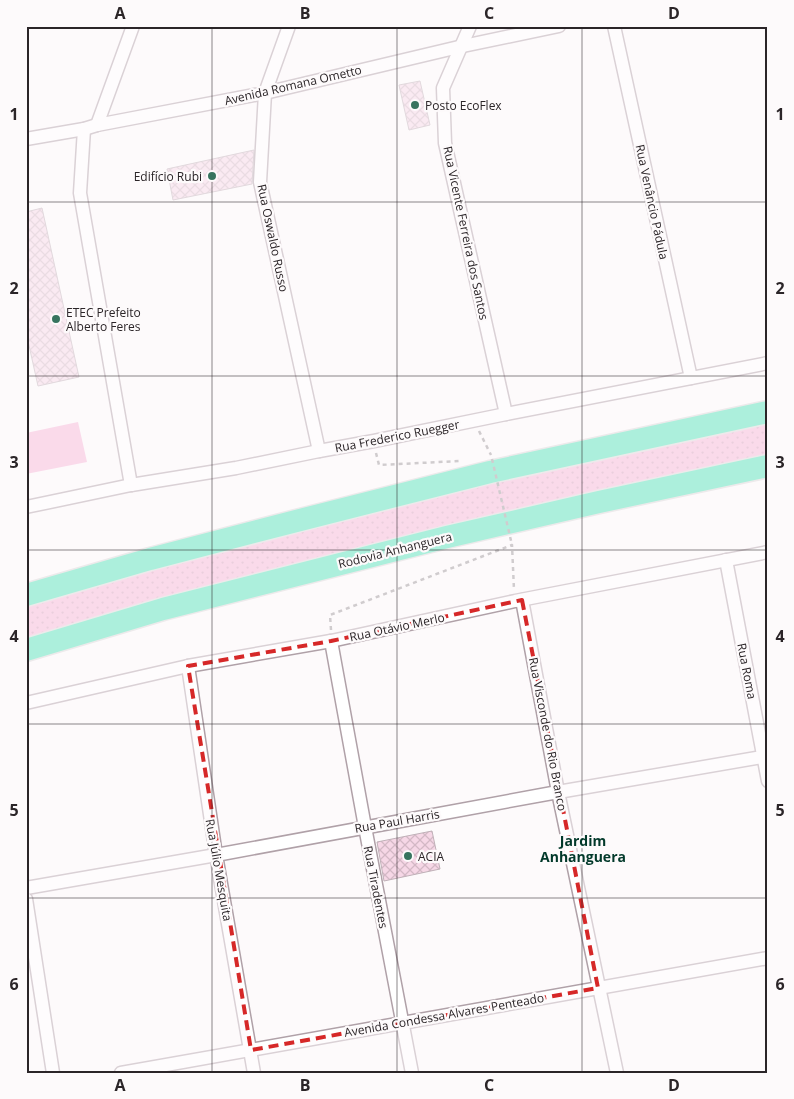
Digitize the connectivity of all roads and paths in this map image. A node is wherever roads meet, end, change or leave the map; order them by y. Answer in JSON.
{"nodes":[{"id":1,"x":133,"y":26,"type":"edge"},
{"id":2,"x":288,"y":26,"type":"edge"},
{"id":3,"x":470,"y":26,"type":"edge"},
{"id":4,"x":559,"y":26,"type":"edge"},
{"id":5,"x":614,"y":26,"type":"edge"},
{"id":6,"x":462,"y":46,"type":"junction"},
{"id":7,"x":265,"y":93,"type":"junction"},
{"id":8,"x":97,"y":125,"type":"junction"},
{"id":9,"x":84,"y":129,"type":"junction"},
{"id":10,"x":26,"y":140,"type":"edge"},
{"id":11,"x":768,"y":363,"type":"edge"},
{"id":12,"x":691,"y":378,"type":"junction"},
{"id":13,"x":768,"y":412,"type":"edge"},
{"id":14,"x":506,"y":414,"type":"junction"},
{"id":15,"x":474,"y":421,"type":"junction"},
{"id":16,"x":374,"y":442,"type":"junction"},
{"id":17,"x":319,"y":451,"type":"junction"},
{"id":18,"x":464,"y":460,"type":"dead end"},
{"id":19,"x":768,"y":466,"type":"edge"},
{"id":20,"x":131,"y":485,"type":"junction"},
{"id":21,"x":26,"y":507,"type":"edge"},
{"id":22,"x":512,"y":545,"type":"junction"},
{"id":23,"x":768,"y":552,"type":"edge"},
{"id":24,"x":726,"y":560,"type":"junction"},
{"id":25,"x":26,"y":595,"type":"edge"},
{"id":26,"x":519,"y":601,"type":"junction"},
{"id":27,"x":331,"y":642,"type":"junction"},
{"id":28,"x":26,"y":650,"type":"edge"},
{"id":29,"x":188,"y":666,"type":"junction"},
{"id":30,"x":26,"y":703,"type":"edge"},
{"id":31,"x":765,"y":756,"type":"edge"},
{"id":32,"x":768,"y":782,"type":"edge"},
{"id":33,"x":558,"y":792,"type":"junction"},
{"id":34,"x":365,"y":827,"type":"junction"},
{"id":35,"x":216,"y":855,"type":"junction"},
{"id":36,"x":26,"y":888,"type":"edge"},
{"id":37,"x":26,"y":899,"type":"edge"},
{"id":38,"x":768,"y":958,"type":"edge"},
{"id":39,"x":598,"y":988,"type":"junction"},
{"id":40,"x":402,"y":1022,"type":"junction"},
{"id":41,"x":251,"y":1050,"type":"junction"},
{"id":42,"x":54,"y":1073,"type":"edge"},
{"id":43,"x":121,"y":1073,"type":"edge"},
{"id":44,"x":254,"y":1073,"type":"edge"},
{"id":45,"x":412,"y":1073,"type":"edge"},
{"id":46,"x":617,"y":1073,"type":"edge"}],
"edges":[{"from":1,"to":8,"type":"street"},
{"from":2,"to":7,"type":"street","name":"Rua Oswaldo Russo"},
{"from":3,"to":6,"type":"street","name":"Rua Vicente Ferreira dos Santos"},
{"from":4,"to":6,"type":"street","name":"Avenida Romana Ometto"},
{"from":5,"to":12,"type":"street","name":"Rua Venâncio Pádula"},
{"from":6,"to":7,"type":"street","name":"Avenida Romana Ometto"},
{"from":6,"to":14,"type":"street","name":"Rua Vicente Ferreira dos Santos"},
{"from":7,"to":8,"type":"street","name":"Avenida Romana Ometto"},
{"from":7,"to":17,"type":"street","name":"Rua Oswaldo Russo"},
{"from":8,"to":9,"type":"street","name":"Avenida Romana Ometto"},
{"from":9,"to":10,"type":"street","name":"Avenida Romana Ometto"},
{"from":9,"to":20,"type":"street"},
{"from":11,"to":12,"type":"street","name":"Rua Frederico Ruegger"},
{"from":12,"to":14,"type":"street","name":"Rua Frederico Ruegger"},
{"from":13,"to":25,"type":"highway"},
{"from":14,"to":15,"type":"street","name":"Rua Frederico Ruegger"},
{"from":15,"to":16,"type":"street","name":"Rua Frederico Ruegger"},
{"from":15,"to":22,"type":"path","bridge":true},
{"from":16,"to":17,"type":"street","name":"Rua Frederico Ruegger"},
{"from":16,"to":18,"type":"path"},
{"from":17,"to":20,"type":"street","name":"Rua Frederico Ruegger"},
{"from":19,"to":28,"type":"highway","name":"Rodovia Anhanguera"},
{"from":20,"to":21,"type":"street","name":"Rua Frederico Ruegger"},
{"from":22,"to":26,"type":"path"},
{"from":22,"to":27,"type":"path"},
{"from":23,"to":24,"type":"street","name":"Rua Otávio Merlo"},
{"from":24,"to":26,"type":"street","name":"Rua Otávio Merlo"},
{"from":24,"to":31,"type":"street","name":"Rua Roma"},
{"from":26,"to":27,"type":"street","name":"Rua Otávio Merlo"},
{"from":26,"to":33,"type":"street","name":"Rua Visconde do Rio Branco"},
{"from":27,"to":29,"type":"street","name":"Rua Otávio Merlo"},
{"from":27,"to":34,"type":"street","name":"Rua Tiradentes"},
{"from":29,"to":30,"type":"street","name":"Rua Otávio Merlo"},
{"from":29,"to":35,"type":"street","name":"Rua Júlio Mesquita"},
{"from":31,"to":32,"type":"street","name":"Rua Roma"},
{"from":31,"to":33,"type":"street","name":"Rua Paul Harris"},
{"from":33,"to":34,"type":"street","name":"Rua Paul Harris"},
{"from":33,"to":39,"type":"street","name":"Rua Visconde do Rio Branco"},
{"from":34,"to":35,"type":"street","name":"Rua Paul Harris"},
{"from":34,"to":40,"type":"street","name":"Rua Tiradentes"},
{"from":35,"to":36,"type":"street","name":"Rua Paul Harris"},
{"from":35,"to":41,"type":"street","name":"Rua Júlio Mesquita"},
{"from":37,"to":42,"type":"street"},
{"from":38,"to":39,"type":"street","name":"Avenida Condessa Alvares Penteado"},
{"from":39,"to":40,"type":"street","name":"Avenida Condessa Alvares Penteado"},
{"from":39,"to":46,"type":"street","name":"Rua Visconde do Rio Branco"},
{"from":40,"to":41,"type":"street","name":"Avenida Condessa Alvares Penteado"},
{"from":40,"to":45,"type":"street","name":"Rua Tiradentes"},
{"from":41,"to":43,"type":"street","name":"Avenida Condessa Alvares Penteado"},
{"from":41,"to":44,"type":"street","name":"Rua Júlio Mesquita"}]}
